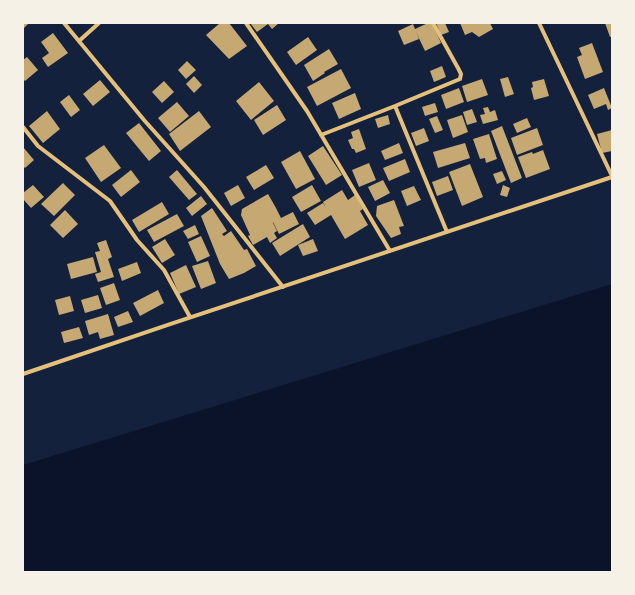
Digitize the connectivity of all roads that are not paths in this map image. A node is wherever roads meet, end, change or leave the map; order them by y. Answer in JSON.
{"nodes":[{"id":1,"x":64,"y":23,"type":"edge"},
{"id":2,"x":99,"y":23,"type":"edge"},
{"id":3,"x":246,"y":23,"type":"edge"},
{"id":4,"x":434,"y":23,"type":"edge"},
{"id":5,"x":539,"y":23,"type":"edge"},
{"id":6,"x":79,"y":41,"type":"junction"},
{"id":7,"x":395,"y":106,"type":"junction"},
{"id":8,"x":23,"y":127,"type":"edge"},
{"id":9,"x":321,"y":135,"type":"junction"},
{"id":10,"x":612,"y":176,"type":"edge"},
{"id":11,"x":447,"y":232,"type":"junction"},
{"id":12,"x":390,"y":251,"type":"junction"},
{"id":13,"x":283,"y":287,"type":"junction"},
{"id":14,"x":190,"y":317,"type":"junction"},
{"id":15,"x":23,"y":374,"type":"edge"}],
"edges":[{"from":1,"to":6,"type":"street"},
{"from":2,"to":6,"type":"street"},
{"from":3,"to":9,"type":"street"},
{"from":4,"to":7,"type":"street"},
{"from":5,"to":10,"type":"street"},
{"from":6,"to":13,"type":"street"},
{"from":7,"to":9,"type":"street"},
{"from":7,"to":11,"type":"street"},
{"from":8,"to":14,"type":"street"},
{"from":9,"to":12,"type":"street"},
{"from":10,"to":11,"type":"street"},
{"from":11,"to":12,"type":"street"},
{"from":12,"to":13,"type":"street"},
{"from":13,"to":14,"type":"street"},
{"from":14,"to":15,"type":"street"}]}
